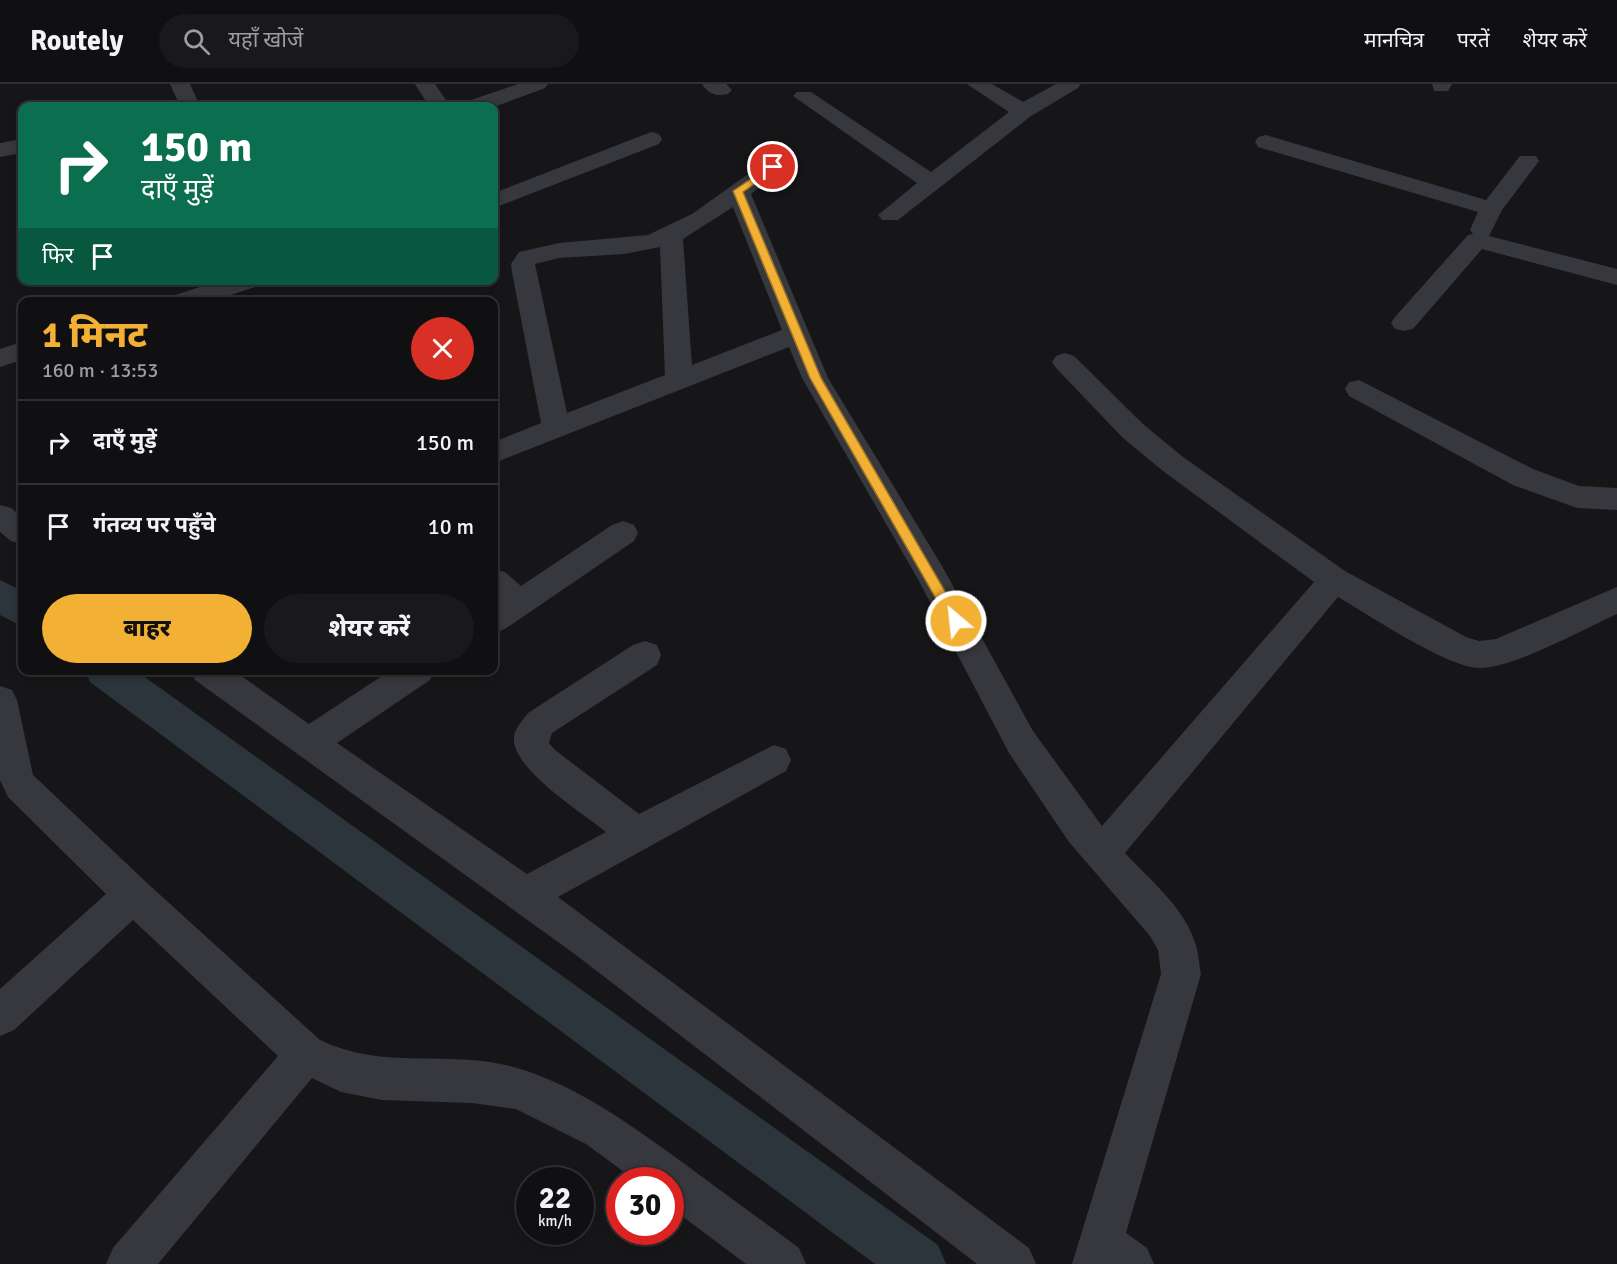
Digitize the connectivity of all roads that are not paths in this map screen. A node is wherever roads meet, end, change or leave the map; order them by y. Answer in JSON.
{"nodes":[{"id":1,"x":180,"y":84,"type":"edge"},
{"id":2,"x":425,"y":84,"type":"edge"},
{"id":3,"x":538,"y":84,"type":"edge"},
{"id":4,"x":977,"y":84,"type":"edge"},
{"id":5,"x":1071,"y":84,"type":"edge"},
{"id":6,"x":804,"y":96,"type":"dead end"},
{"id":7,"x":188,"y":102,"type":"edge"},
{"id":8,"x":437,"y":102,"type":"edge"},
{"id":9,"x":487,"y":102,"type":"edge"},
{"id":10,"x":1023,"y":111,"type":"junction"},
{"id":11,"x":651,"y":139,"type":"dead end"},
{"id":12,"x":1266,"y":142,"type":"dead end"},
{"id":13,"x":18,"y":147,"type":"edge"},
{"id":14,"x":0,"y":150,"type":"edge"},
{"id":15,"x":1528,"y":160,"type":"dead end"},
{"id":16,"x":773,"y":167,"type":"dead end"},
{"id":17,"x":931,"y":182,"type":"junction"},
{"id":18,"x":738,"y":191,"type":"junction"},
{"id":19,"x":498,"y":199,"type":"edge"},
{"id":20,"x":1491,"y":209,"type":"junction"},
{"id":21,"x":890,"y":215,"type":"dead end"},
{"id":22,"x":671,"y":235,"type":"junction"},
{"id":23,"x":1478,"y":240,"type":"junction"},
{"id":24,"x":1617,"y":277,"type":"edge"},
{"id":25,"x":234,"y":285,"type":"edge"},
{"id":26,"x":196,"y":297,"type":"edge"},
{"id":27,"x":1404,"y":323,"type":"dead end"},
{"id":28,"x":796,"y":334,"type":"junction"},
{"id":29,"x":18,"y":352,"type":"edge"},
{"id":30,"x":0,"y":357,"type":"edge"},
{"id":31,"x":1065,"y":362,"type":"dead end"},
{"id":32,"x":679,"y":380,"type":"junction"},
{"id":33,"x":1359,"y":389,"type":"dead end"},
{"id":34,"x":556,"y":428,"type":"junction"},
{"id":35,"x":498,"y":451,"type":"edge"},
{"id":36,"x":1617,"y":500,"type":"edge"},
{"id":37,"x":0,"y":516,"type":"edge"},
{"id":38,"x":18,"y":530,"type":"edge"},
{"id":39,"x":623,"y":533,"type":"dead end"},
{"id":40,"x":1334,"y":580,"type":"junction"},
{"id":41,"x":498,"y":591,"type":"edge"},
{"id":42,"x":1617,"y":600,"type":"edge"},
{"id":43,"x":506,"y":612,"type":"edge"},
{"id":44,"x":645,"y":655,"type":"dead end"},
{"id":45,"x":214,"y":675,"type":"edge"},
{"id":46,"x":411,"y":675,"type":"edge"},
{"id":47,"x":0,"y":700,"type":"edge"},
{"id":48,"x":308,"y":744,"type":"junction"},
{"id":49,"x":774,"y":760,"type":"dead end"},
{"id":50,"x":638,"y":835,"type":"junction"},
{"id":51,"x":1102,"y":853,"type":"junction"},
{"id":52,"x":133,"y":895,"type":"junction"},
{"id":53,"x":525,"y":895,"type":"junction"},
{"id":54,"x":0,"y":1016,"type":"edge"},
{"id":55,"x":306,"y":1054,"type":"junction"},
{"id":56,"x":1109,"y":1257,"type":"edge"},
{"id":57,"x":134,"y":1262,"type":"edge"},
{"id":58,"x":783,"y":1264,"type":"edge"},
{"id":59,"x":1013,"y":1264,"type":"edge"}],
"edges":[{"from":1,"to":7,"type":"street"},
{"from":2,"to":8,"type":"street"},
{"from":3,"to":9,"type":"street"},
{"from":4,"to":10,"type":"street"},
{"from":5,"to":10,"type":"street"},
{"from":6,"to":17,"type":"street"},
{"from":10,"to":17,"type":"street"},
{"from":11,"to":19,"type":"street"},
{"from":12,"to":20,"type":"street"},
{"from":13,"to":14,"type":"street"},
{"from":15,"to":20,"type":"street"},
{"from":16,"to":18,"type":"street"},
{"from":17,"to":21,"type":"street"},
{"from":18,"to":22,"type":"street"},
{"from":18,"to":28,"type":"street"},
{"from":20,"to":23,"type":"street"},
{"from":22,"to":32,"type":"street"},
{"from":22,"to":34,"type":"street"},
{"from":23,"to":24,"type":"street"},
{"from":23,"to":27,"type":"street"},
{"from":25,"to":26,"type":"street"},
{"from":28,"to":32,"type":"street"},
{"from":28,"to":51,"type":"street"},
{"from":29,"to":30,"type":"street"},
{"from":31,"to":40,"type":"street"},
{"from":32,"to":34,"type":"street"},
{"from":33,"to":36,"type":"street"},
{"from":34,"to":35,"type":"street"},
{"from":37,"to":38,"type":"street"},
{"from":39,"to":43,"type":"street"},
{"from":40,"to":42,"type":"street"},
{"from":40,"to":51,"type":"street"},
{"from":41,"to":43,"type":"street"},
{"from":44,"to":50,"type":"street"},
{"from":45,"to":48,"type":"street"},
{"from":46,"to":48,"type":"street"},
{"from":47,"to":52,"type":"street"},
{"from":48,"to":53,"type":"street"},
{"from":49,"to":50,"type":"street"},
{"from":50,"to":53,"type":"street"},
{"from":51,"to":56,"type":"street"},
{"from":52,"to":54,"type":"street"},
{"from":52,"to":55,"type":"street"},
{"from":53,"to":59,"type":"street"},
{"from":55,"to":57,"type":"street"},
{"from":55,"to":58,"type":"street"}]}
